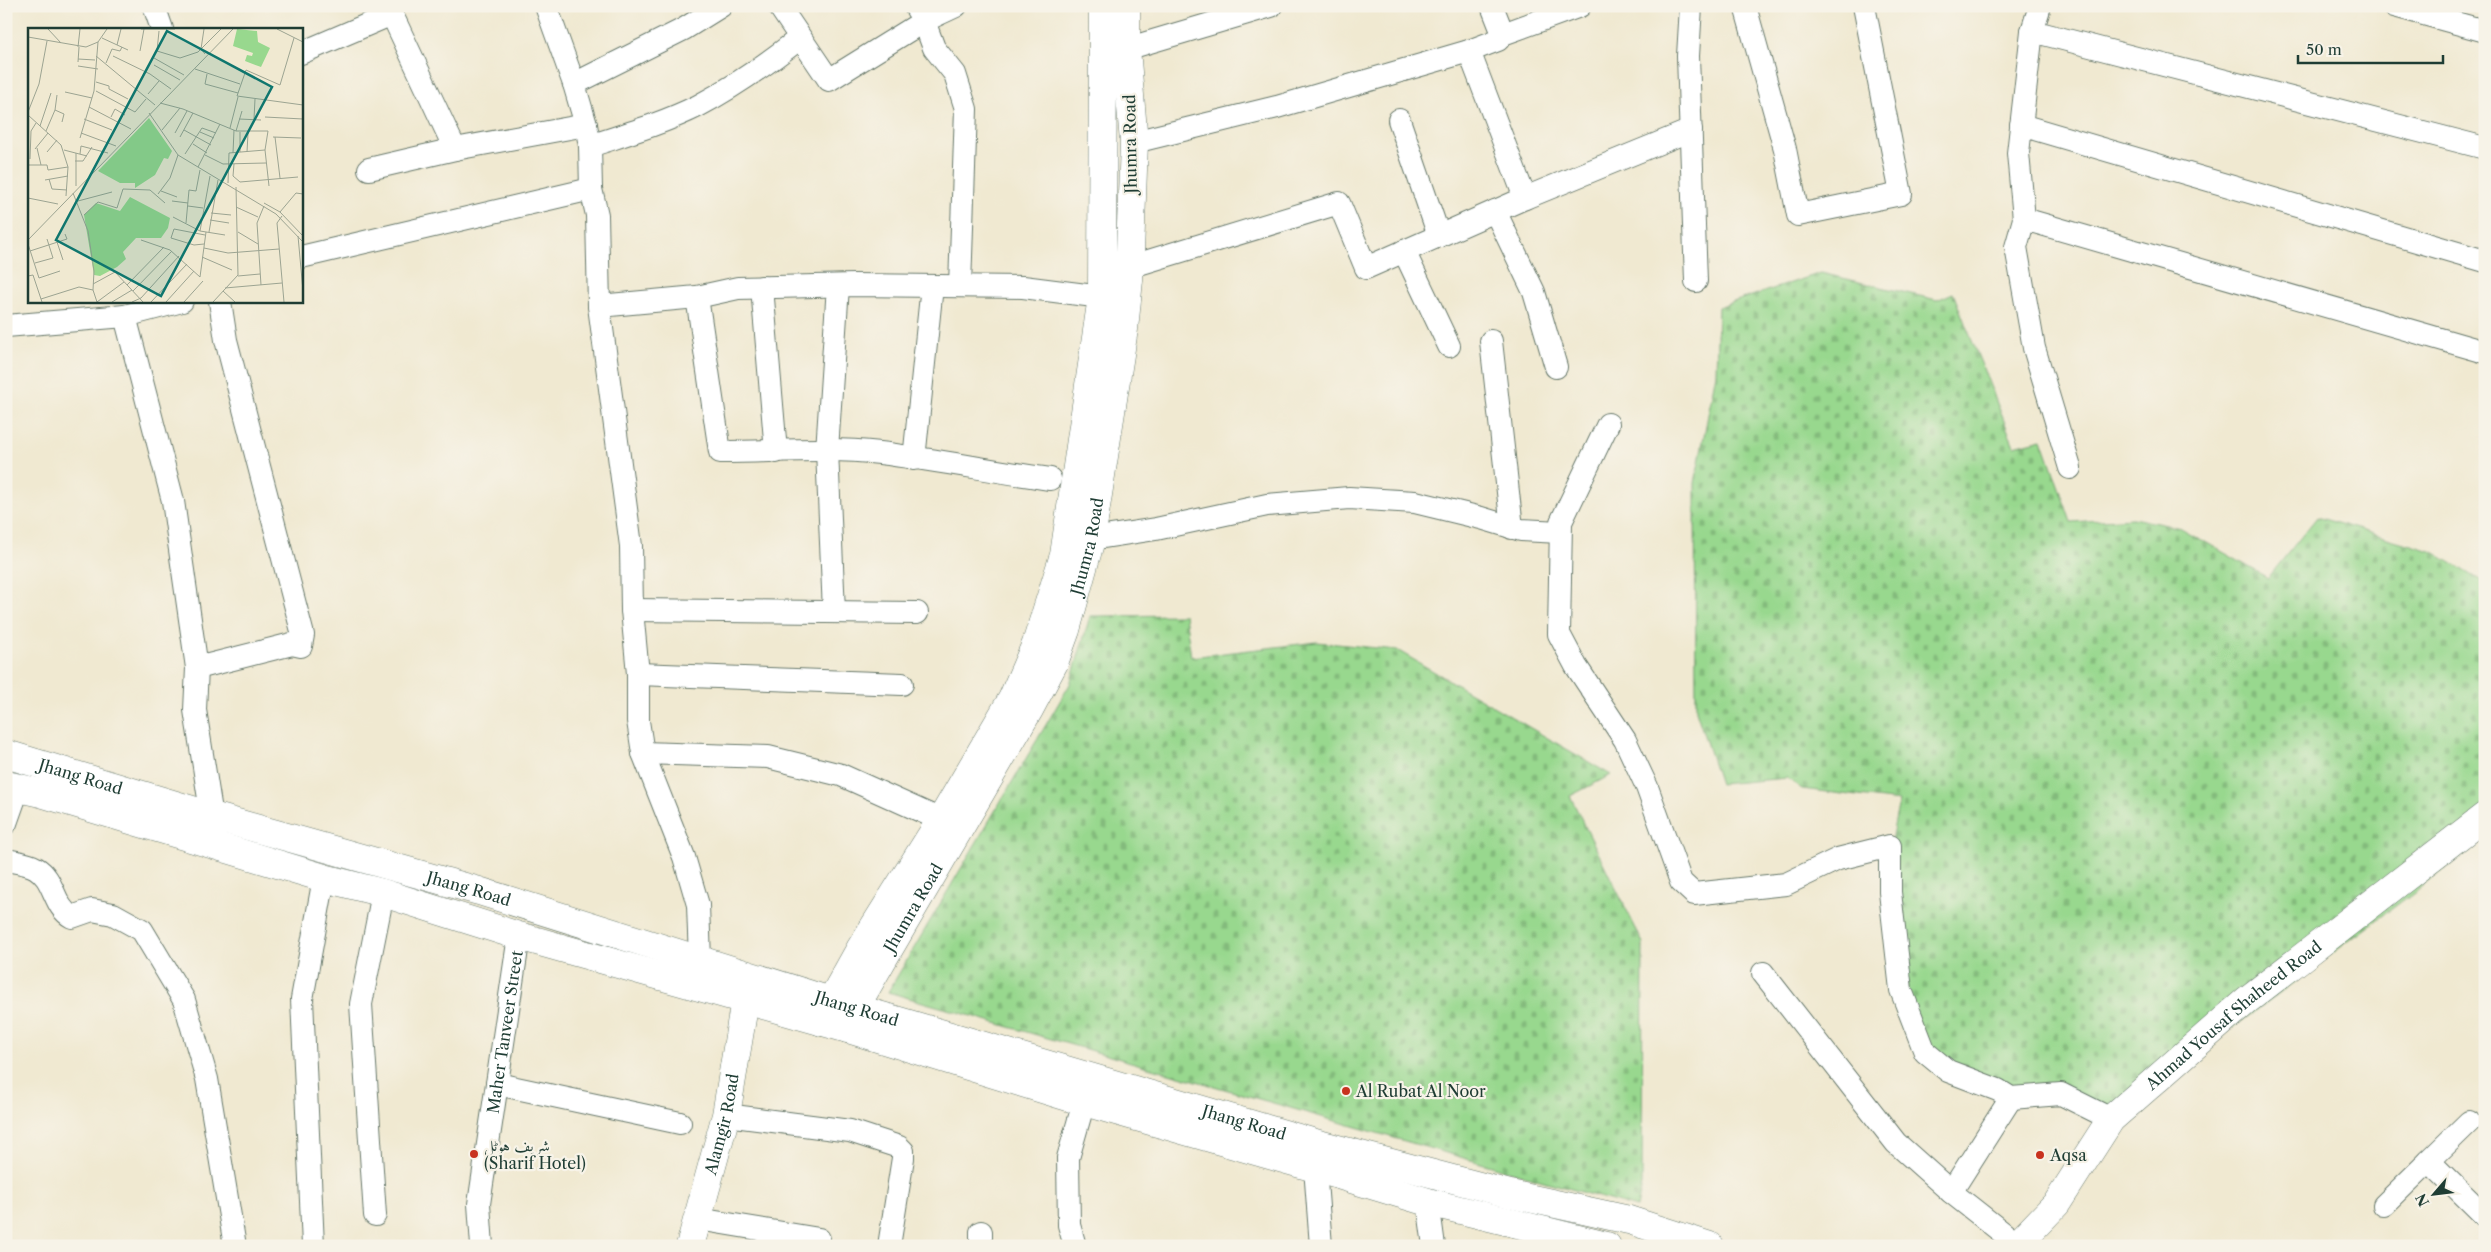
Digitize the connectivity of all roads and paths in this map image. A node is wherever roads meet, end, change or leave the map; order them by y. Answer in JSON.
{"nodes":[{"id":1,"x":154,"y":6,"type":"edge"},
{"id":2,"x":546,"y":6,"type":"edge"},
{"id":3,"x":721,"y":6,"type":"edge"},
{"id":4,"x":779,"y":6,"type":"edge"},
{"id":5,"x":956,"y":6,"type":"edge"},
{"id":6,"x":1103,"y":6,"type":"edge"},
{"id":7,"x":1126,"y":6,"type":"edge"},
{"id":8,"x":1271,"y":6,"type":"edge"},
{"id":9,"x":1492,"y":6,"type":"edge"},
{"id":10,"x":1580,"y":6,"type":"edge"},
{"id":11,"x":1691,"y":6,"type":"edge"},
{"id":12,"x":1745,"y":6,"type":"edge"},
{"id":13,"x":1864,"y":6,"type":"edge"},
{"id":14,"x":2040,"y":6,"type":"edge"},
{"id":15,"x":2394,"y":6,"type":"edge"},
{"id":16,"x":389,"y":10,"type":"edge"},
{"id":17,"x":919,"y":14,"type":"edge"},
{"id":18,"x":162,"y":28,"type":"edge"},
{"id":19,"x":2032,"y":31,"type":"junction"},
{"id":20,"x":2485,"y":31,"type":"edge"},
{"id":21,"x":1503,"y":34,"type":"junction"},
{"id":22,"x":800,"y":38,"type":"junction"},
{"id":23,"x":1126,"y":49,"type":"junction"},
{"id":24,"x":1469,"y":51,"type":"junction"},
{"id":25,"x":302,"y":53,"type":"edge"},
{"id":26,"x":574,"y":84,"type":"junction"},
{"id":27,"x":1399,"y":120,"type":"dead end"},
{"id":28,"x":2021,"y":125,"type":"junction"},
{"id":29,"x":1691,"y":130,"type":"junction"},
{"id":30,"x":588,"y":135,"type":"junction"},
{"id":31,"x":1134,"y":142,"type":"junction"},
{"id":32,"x":2485,"y":148,"type":"edge"},
{"id":33,"x":455,"y":149,"type":"junction"},
{"id":34,"x":369,"y":169,"type":"dead end"},
{"id":35,"x":591,"y":189,"type":"junction"},
{"id":36,"x":1525,"y":198,"type":"junction"},
{"id":37,"x":1495,"y":211,"type":"junction"},
{"id":38,"x":2024,"y":219,"type":"junction"},
{"id":39,"x":1439,"y":236,"type":"junction"},
{"id":40,"x":1404,"y":251,"type":"junction"},
{"id":41,"x":302,"y":257,"type":"edge"},
{"id":42,"x":2485,"y":261,"type":"edge"},
{"id":43,"x":1129,"y":267,"type":"junction"},
{"id":44,"x":1696,"y":281,"type":"dead end"},
{"id":45,"x":838,"y":286,"type":"junction"},
{"id":46,"x":932,"y":286,"type":"junction"},
{"id":47,"x":960,"y":286,"type":"junction"},
{"id":48,"x":762,"y":287,"type":"junction"},
{"id":49,"x":697,"y":297,"type":"junction"},
{"id":50,"x":1102,"y":297,"type":"junction"},
{"id":51,"x":178,"y":302,"type":"edge"},
{"id":52,"x":220,"y":302,"type":"edge"},
{"id":53,"x":599,"y":306,"type":"junction"},
{"id":54,"x":125,"y":316,"type":"junction"},
{"id":55,"x":6,"y":326,"type":"edge"},
{"id":56,"x":1491,"y":341,"type":"dead end"},
{"id":57,"x":1449,"y":346,"type":"dead end"},
{"id":58,"x":2485,"y":352,"type":"edge"},
{"id":59,"x":1556,"y":367,"type":"dead end"},
{"id":60,"x":1608,"y":424,"type":"dead end"},
{"id":61,"x":827,"y":450,"type":"junction"},
{"id":62,"x":776,"y":452,"type":"junction"},
{"id":63,"x":914,"y":459,"type":"junction"},
{"id":64,"x":2070,"y":468,"type":"dead end"},
{"id":65,"x":1050,"y":479,"type":"dead end"},
{"id":66,"x":1512,"y":528,"type":"junction"},
{"id":67,"x":1560,"y":532,"type":"junction"},
{"id":68,"x":1091,"y":539,"type":"junction"},
{"id":69,"x":632,"y":610,"type":"junction"},
{"id":70,"x":834,"y":612,"type":"junction"},
{"id":71,"x":916,"y":613,"type":"dead end"},
{"id":72,"x":197,"y":668,"type":"junction"},
{"id":73,"x":638,"y":674,"type":"junction"},
{"id":74,"x":902,"y":684,"type":"dead end"},
{"id":75,"x":643,"y":753,"type":"junction"},
{"id":76,"x":6,"y":754,"type":"edge"},
{"id":77,"x":50,"y":766,"type":"junction"},
{"id":78,"x":22,"y":789,"type":"edge"},
{"id":79,"x":212,"y":816,"type":"junction"},
{"id":80,"x":2485,"y":816,"type":"edge"},
{"id":81,"x":941,"y":820,"type":"junction"},
{"id":82,"x":6,"y":823,"type":"edge"},
{"id":83,"x":216,"y":846,"type":"junction"},
{"id":84,"x":6,"y":860,"type":"edge"},
{"id":85,"x":324,"y":878,"type":"junction"},
{"id":86,"x":383,"y":893,"type":"junction"},
{"id":87,"x":519,"y":936,"type":"junction"},
{"id":88,"x":700,"y":960,"type":"junction"},
{"id":89,"x":1763,"y":973,"type":"dead end"},
{"id":90,"x":745,"y":1000,"type":"junction"},
{"id":91,"x":839,"y":1015,"type":"junction"},
{"id":92,"x":497,"y":1084,"type":"junction"},
{"id":93,"x":2011,"y":1098,"type":"junction"},
{"id":94,"x":1084,"y":1102,"type":"junction"},
{"id":95,"x":726,"y":1115,"type":"junction"},
{"id":96,"x":2111,"y":1119,"type":"junction"},
{"id":97,"x":2469,"y":1122,"type":"dead end"},
{"id":98,"x":680,"y":1123,"type":"dead end"},
{"id":99,"x":2429,"y":1161,"type":"junction"},
{"id":100,"x":1315,"y":1168,"type":"junction"},
{"id":101,"x":1951,"y":1192,"type":"junction"},
{"id":102,"x":1428,"y":1202,"type":"junction"},
{"id":103,"x":2384,"y":1205,"type":"dead end"},
{"id":104,"x":1508,"y":1207,"type":"junction"},
{"id":105,"x":375,"y":1215,"type":"dead end"},
{"id":106,"x":2485,"y":1216,"type":"edge"},
{"id":107,"x":698,"y":1218,"type":"junction"},
{"id":108,"x":819,"y":1239,"type":"dead end"},
{"id":109,"x":2016,"y":1245,"type":"edge"},
{"id":110,"x":235,"y":1246,"type":"edge"},
{"id":111,"x":313,"y":1246,"type":"edge"},
{"id":112,"x":482,"y":1246,"type":"edge"},
{"id":113,"x":690,"y":1246,"type":"edge"},
{"id":114,"x":889,"y":1246,"type":"edge"},
{"id":115,"x":1075,"y":1246,"type":"edge"},
{"id":116,"x":1321,"y":1246,"type":"edge"},
{"id":117,"x":1434,"y":1246,"type":"edge"},
{"id":118,"x":1607,"y":1246,"type":"edge"},
{"id":119,"x":1710,"y":1246,"type":"edge"}],
"edges":[{"from":1,"to":18,"type":"street"},
{"from":2,"to":26,"type":"street"},
{"from":3,"to":26,"type":"street"},
{"from":4,"to":22,"type":"street"},
{"from":5,"to":17,"type":"street"},
{"from":6,"to":50,"type":"main road","name":"Jhumra Road"},
{"from":7,"to":23,"type":"main road","name":"Jhumra Road"},
{"from":8,"to":23,"type":"street"},
{"from":9,"to":21,"type":"street"},
{"from":10,"to":21,"type":"street"},
{"from":11,"to":29,"type":"street"},
{"from":12,"to":13,"type":"street"},
{"from":14,"to":19,"type":"street"},
{"from":15,"to":20,"type":"street"},
{"from":16,"to":25,"type":"street"},
{"from":16,"to":33,"type":"street"},
{"from":17,"to":22,"type":"street"},
{"from":17,"to":47,"type":"street"},
{"from":19,"to":28,"type":"street"},
{"from":19,"to":32,"type":"street"},
{"from":21,"to":24,"type":"street"},
{"from":22,"to":30,"type":"street"},
{"from":23,"to":31,"type":"main road","name":"Jhumra Road"},
{"from":24,"to":31,"type":"street"},
{"from":24,"to":36,"type":"street"},
{"from":26,"to":30,"type":"street"},
{"from":27,"to":39,"type":"street"},
{"from":28,"to":38,"type":"street"},
{"from":28,"to":42,"type":"street"},
{"from":29,"to":36,"type":"street"},
{"from":29,"to":44,"type":"street"},
{"from":30,"to":33,"type":"street"},
{"from":30,"to":35,"type":"street"},
{"from":31,"to":43,"type":"main road","name":"Jhumra Road"},
{"from":33,"to":34,"type":"street"},
{"from":35,"to":41,"type":"street"},
{"from":35,"to":53,"type":"street"},
{"from":36,"to":37,"type":"street"},
{"from":37,"to":39,"type":"street"},
{"from":37,"to":59,"type":"street"},
{"from":38,"to":58,"type":"street"},
{"from":38,"to":64,"type":"street"},
{"from":39,"to":40,"type":"street"},
{"from":40,"to":43,"type":"street"},
{"from":40,"to":57,"type":"street"},
{"from":43,"to":68,"type":"main road","name":"Jhumra Road"},
{"from":45,"to":46,"type":"street"},
{"from":45,"to":48,"type":"street"},
{"from":45,"to":61,"type":"street"},
{"from":46,"to":47,"type":"street"},
{"from":46,"to":63,"type":"street"},
{"from":47,"to":50,"type":"street"},
{"from":48,"to":49,"type":"street"},
{"from":48,"to":62,"type":"street"},
{"from":49,"to":53,"type":"street"},
{"from":49,"to":62,"type":"street"},
{"from":50,"to":81,"type":"main road","name":"Jhumra Road"},
{"from":51,"to":54,"type":"street"},
{"from":52,"to":72,"type":"street"},
{"from":53,"to":69,"type":"street"},
{"from":54,"to":55,"type":"street"},
{"from":54,"to":72,"type":"street"},
{"from":56,"to":66,"type":"street"},
{"from":60,"to":67,"type":"street"},
{"from":61,"to":62,"type":"street"},
{"from":61,"to":63,"type":"street"},
{"from":61,"to":70,"type":"street"},
{"from":63,"to":65,"type":"street"},
{"from":66,"to":67,"type":"street"},
{"from":66,"to":68,"type":"street"},
{"from":67,"to":93,"type":"street"},
{"from":68,"to":91,"type":"main road","name":"Jhumra Road"},
{"from":69,"to":70,"type":"street"},
{"from":69,"to":73,"type":"street"},
{"from":70,"to":71,"type":"street"},
{"from":72,"to":79,"type":"street"},
{"from":73,"to":74,"type":"street"},
{"from":73,"to":75,"type":"street"},
{"from":75,"to":81,"type":"street"},
{"from":75,"to":88,"type":"street"},
{"from":76,"to":77,"type":"main road","name":"Jhang Road"},
{"from":77,"to":78,"type":"main road"},
{"from":77,"to":79,"type":"main road","name":"Jhang Road"},
{"from":78,"to":82,"type":"street"},
{"from":78,"to":83,"type":"main road","name":"Jhang Road"},
{"from":79,"to":83,"type":"street"},
{"from":79,"to":88,"type":"main road","name":"Jhang Road"},
{"from":80,"to":96,"type":"main road","name":"Ahmad Yousaf Shaheed Road"},
{"from":81,"to":91,"type":"main road","name":"Jhumra Road"},
{"from":83,"to":85,"type":"main road","name":"Jhang Road"},
{"from":84,"to":110,"type":"street"},
{"from":85,"to":86,"type":"main road","name":"Jhang Road"},
{"from":85,"to":111,"type":"street"},
{"from":86,"to":87,"type":"main road","name":"Jhang Road"},
{"from":86,"to":105,"type":"street"},
{"from":87,"to":90,"type":"main road","name":"Jhang Road"},
{"from":87,"to":92,"type":"street","name":"Maher Tanveer Street"},
{"from":88,"to":91,"type":"main road","name":"Jhang Road"},
{"from":89,"to":101,"type":"street"},
{"from":90,"to":91,"type":"main road","name":"Jhang Road"},
{"from":90,"to":95,"type":"main road","name":"Alamgir Road"},
{"from":91,"to":94,"type":"main road","name":"Jhang Road"},
{"from":91,"to":104,"type":"main road","name":"Jhang Road"},
{"from":92,"to":98,"type":"street"},
{"from":92,"to":112,"type":"street","name":"Maher Tanveer Street"},
{"from":93,"to":96,"type":"street"},
{"from":93,"to":101,"type":"street"},
{"from":94,"to":100,"type":"main road","name":"Jhang Road"},
{"from":94,"to":115,"type":"street"},
{"from":95,"to":107,"type":"main road","name":"Alamgir Road"},
{"from":95,"to":114,"type":"street"},
{"from":96,"to":109,"type":"main road","name":"Ahmad Yousaf Shaheed Road"},
{"from":97,"to":99,"type":"street"},
{"from":99,"to":103,"type":"street"},
{"from":99,"to":106,"type":"street"},
{"from":100,"to":102,"type":"main road","name":"Jhang Road"},
{"from":100,"to":116,"type":"street"},
{"from":101,"to":109,"type":"street"},
{"from":102,"to":104,"type":"main road","name":"Jhang Road"},
{"from":102,"to":117,"type":"street"},
{"from":104,"to":118,"type":"main road","name":"Jhang Road"},
{"from":104,"to":119,"type":"main road","name":"Jhang Road"},
{"from":107,"to":108,"type":"street"},
{"from":107,"to":113,"type":"main road","name":"Alamgir Road"}]}
